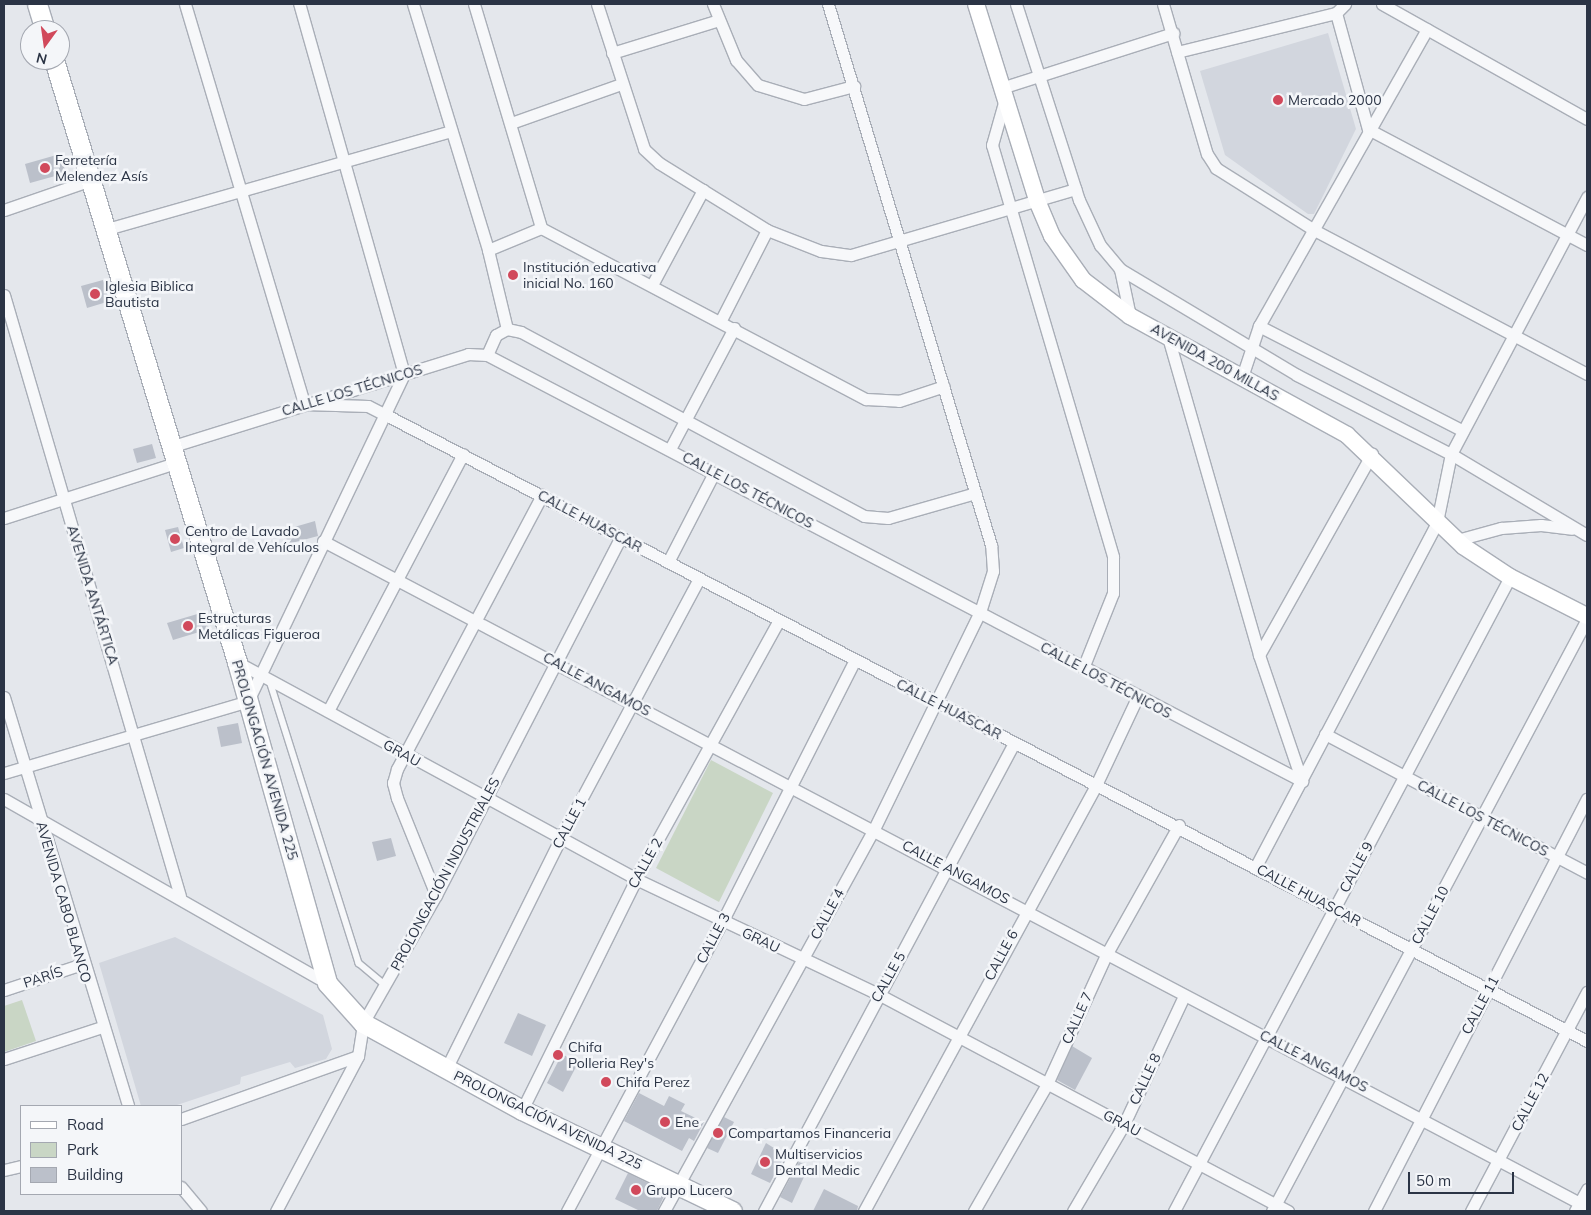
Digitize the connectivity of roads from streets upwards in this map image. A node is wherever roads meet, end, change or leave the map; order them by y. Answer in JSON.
{"nodes":[{"id":1,"x":37,"y":4,"type":"edge"},
{"id":2,"x":185,"y":4,"type":"edge"},
{"id":3,"x":299,"y":4,"type":"edge"},
{"id":4,"x":413,"y":4,"type":"edge"},
{"id":5,"x":474,"y":4,"type":"edge"},
{"id":6,"x":597,"y":4,"type":"edge"},
{"id":7,"x":713,"y":4,"type":"edge"},
{"id":8,"x":828,"y":4,"type":"edge"},
{"id":9,"x":976,"y":4,"type":"edge"},
{"id":10,"x":1016,"y":4,"type":"edge"},
{"id":11,"x":1163,"y":4,"type":"edge"},
{"id":12,"x":1345,"y":4,"type":"edge"},
{"id":13,"x":1382,"y":4,"type":"edge"},
{"id":14,"x":1336,"y":13,"type":"junction"},
{"id":15,"x":42,"y":20,"type":"edge"},
{"id":16,"x":719,"y":20,"type":"junction"},
{"id":17,"x":1427,"y":29,"type":"junction"},
{"id":18,"x":1172,"y":33,"type":"junction"},
{"id":19,"x":1178,"y":52,"type":"junction"},
{"id":20,"x":612,"y":53,"type":"junction"},
{"id":21,"x":57,"y":70,"type":"edge"},
{"id":22,"x":1039,"y":76,"type":"junction"},
{"id":23,"x":621,"y":84,"type":"junction"},
{"id":24,"x":854,"y":86,"type":"junction"},
{"id":25,"x":1003,"y":94,"type":"junction"},
{"id":26,"x":1587,"y":119,"type":"edge"},
{"id":27,"x":511,"y":123,"type":"junction"},
{"id":28,"x":1368,"y":129,"type":"junction"},
{"id":29,"x":450,"y":131,"type":"junction"},
{"id":30,"x":342,"y":160,"type":"junction"},
{"id":31,"x":91,"y":180,"type":"junction"},
{"id":32,"x":1075,"y":189,"type":"junction"},
{"id":33,"x":703,"y":190,"type":"junction"},
{"id":34,"x":239,"y":191,"type":"junction"},
{"id":35,"x":1587,"y":197,"type":"edge"},
{"id":36,"x":1038,"y":203,"type":"junction"},
{"id":37,"x":1012,"y":208,"type":"junction"},
{"id":38,"x":4,"y":210,"type":"edge"},
{"id":39,"x":541,"y":228,"type":"junction"},
{"id":40,"x":107,"y":229,"type":"junction"},
{"id":41,"x":767,"y":230,"type":"junction"},
{"id":42,"x":1314,"y":230,"type":"junction"},
{"id":43,"x":1569,"y":235,"type":"junction"},
{"id":44,"x":902,"y":240,"type":"junction"},
{"id":45,"x":1587,"y":245,"type":"edge"},
{"id":46,"x":488,"y":250,"type":"junction"},
{"id":47,"x":1120,"y":269,"type":"junction"},
{"id":48,"x":652,"y":285,"type":"junction"},
{"id":49,"x":4,"y":295,"type":"edge"},
{"id":50,"x":1130,"y":316,"type":"junction"},
{"id":51,"x":721,"y":320,"type":"junction"},
{"id":52,"x":1258,"y":326,"type":"junction"},
{"id":53,"x":734,"y":328,"type":"junction"},
{"id":54,"x":507,"y":329,"type":"junction"},
{"id":55,"x":1513,"y":336,"type":"junction"},
{"id":56,"x":1168,"y":337,"type":"junction"},
{"id":57,"x":1250,"y":348,"type":"junction"},
{"id":58,"x":487,"y":355,"type":"junction"},
{"id":59,"x":404,"y":374,"type":"junction"},
{"id":60,"x":1587,"y":374,"type":"edge"},
{"id":61,"x":1242,"y":377,"type":"junction"},
{"id":62,"x":944,"y":386,"type":"junction"},
{"id":63,"x":304,"y":404,"type":"junction"},
{"id":64,"x":388,"y":416,"type":"junction"},
{"id":65,"x":685,"y":419,"type":"junction"},
{"id":66,"x":1463,"y":431,"type":"junction"},
{"id":67,"x":670,"y":449,"type":"junction"},
{"id":68,"x":463,"y":454,"type":"junction"},
{"id":69,"x":1372,"y":454,"type":"junction"},
{"id":70,"x":1451,"y":454,"type":"junction"},
{"id":71,"x":173,"y":455,"type":"junction"},
{"id":72,"x":714,"y":473,"type":"junction"},
{"id":73,"x":976,"y":493,"type":"junction"},
{"id":74,"x":542,"y":495,"type":"junction"},
{"id":75,"x":64,"y":498,"type":"junction"},
{"id":76,"x":4,"y":518,"type":"edge"},
{"id":77,"x":1437,"y":522,"type":"junction"},
{"id":78,"x":1577,"y":530,"type":"junction"},
{"id":79,"x":1587,"y":535,"type":"edge"},
{"id":80,"x":620,"y":538,"type":"junction"},
{"id":81,"x":1457,"y":540,"type":"junction"},
{"id":82,"x":322,"y":541,"type":"junction"},
{"id":83,"x":668,"y":562,"type":"junction"},
{"id":84,"x":1510,"y":577,"type":"junction"},
{"id":85,"x":394,"y":578,"type":"junction"},
{"id":86,"x":699,"y":579,"type":"junction"},
{"id":87,"x":980,"y":612,"type":"junction"},
{"id":88,"x":1587,"y":618,"type":"edge"},
{"id":89,"x":473,"y":620,"type":"junction"},
{"id":90,"x":778,"y":622,"type":"junction"},
{"id":91,"x":1259,"y":655,"type":"junction"},
{"id":92,"x":237,"y":662,"type":"junction"},
{"id":93,"x":554,"y":662,"type":"junction"},
{"id":94,"x":854,"y":662,"type":"junction"},
{"id":95,"x":1083,"y":668,"type":"junction"},
{"id":96,"x":264,"y":676,"type":"junction"},
{"id":97,"x":4,"y":697,"type":"edge"},
{"id":98,"x":1137,"y":698,"type":"junction"},
{"id":99,"x":935,"y":700,"type":"junction"},
{"id":100,"x":248,"y":701,"type":"junction"},
{"id":101,"x":634,"y":704,"type":"junction"},
{"id":102,"x":328,"y":711,"type":"junction"},
{"id":103,"x":1325,"y":734,"type":"junction"},
{"id":104,"x":136,"y":736,"type":"junction"},
{"id":105,"x":1014,"y":743,"type":"junction"},
{"id":106,"x":712,"y":744,"type":"junction"},
{"id":107,"x":406,"y":756,"type":"junction"},
{"id":108,"x":24,"y":767,"type":"junction"},
{"id":109,"x":4,"y":773,"type":"edge"},
{"id":110,"x":1404,"y":776,"type":"junction"},
{"id":111,"x":1302,"y":781,"type":"junction"},
{"id":112,"x":1096,"y":785,"type":"junction"},
{"id":113,"x":788,"y":788,"type":"junction"},
{"id":114,"x":487,"y":798,"type":"junction"},
{"id":115,"x":4,"y":799,"type":"edge"},
{"id":116,"x":1587,"y":799,"type":"edge"},
{"id":117,"x":1481,"y":817,"type":"junction"},
{"id":118,"x":40,"y":821,"type":"junction"},
{"id":119,"x":1179,"y":825,"type":"junction"},
{"id":120,"x":874,"y":828,"type":"junction"},
{"id":121,"x":561,"y":837,"type":"junction"},
{"id":122,"x":1555,"y":856,"type":"junction"},
{"id":123,"x":1256,"y":866,"type":"junction"},
{"id":124,"x":948,"y":867,"type":"junction"},
{"id":125,"x":1587,"y":873,"type":"edge"},
{"id":126,"x":636,"y":879,"type":"junction"},
{"id":127,"x":436,"y":895,"type":"junction"},
{"id":128,"x":180,"y":896,"type":"junction"},
{"id":129,"x":1026,"y":908,"type":"junction"},
{"id":130,"x":1334,"y":908,"type":"junction"},
{"id":131,"x":722,"y":922,"type":"junction"},
{"id":132,"x":1412,"y":949,"type":"junction"},
{"id":133,"x":1106,"y":955,"type":"junction"},
{"id":134,"x":803,"y":960,"type":"junction"},
{"id":135,"x":82,"y":964,"type":"junction"},
{"id":136,"x":327,"y":982,"type":"junction"},
{"id":137,"x":1489,"y":989,"type":"junction"},
{"id":138,"x":4,"y":990,"type":"edge"},
{"id":139,"x":1587,"y":992,"type":"edge"},
{"id":140,"x":878,"y":994,"type":"junction"},
{"id":141,"x":1184,"y":996,"type":"junction"},
{"id":142,"x":362,"y":1023,"type":"junction"},
{"id":143,"x":102,"y":1028,"type":"junction"},
{"id":144,"x":1568,"y":1031,"type":"junction"},
{"id":145,"x":957,"y":1036,"type":"junction"},
{"id":146,"x":1264,"y":1036,"type":"junction"},
{"id":147,"x":1587,"y":1042,"type":"edge"},
{"id":148,"x":358,"y":1056,"type":"junction"},
{"id":149,"x":4,"y":1059,"type":"edge"},
{"id":150,"x":446,"y":1069,"type":"junction"},
{"id":151,"x":1342,"y":1077,"type":"junction"},
{"id":152,"x":1047,"y":1084,"type":"junction"},
{"id":153,"x":128,"y":1105,"type":"edge"},
{"id":154,"x":522,"y":1110,"type":"junction"},
{"id":155,"x":1421,"y":1116,"type":"junction"},
{"id":156,"x":182,"y":1119,"type":"edge"},
{"id":157,"x":1124,"y":1124,"type":"junction"},
{"id":158,"x":600,"y":1147,"type":"junction"},
{"id":159,"x":1499,"y":1158,"type":"junction"},
{"id":160,"x":1200,"y":1164,"type":"junction"},
{"id":161,"x":20,"y":1166,"type":"edge"},
{"id":162,"x":4,"y":1170,"type":"edge"},
{"id":163,"x":679,"y":1184,"type":"junction"},
{"id":164,"x":182,"y":1188,"type":"edge"},
{"id":165,"x":1587,"y":1189,"type":"edge"},
{"id":166,"x":1581,"y":1207,"type":"edge"},
{"id":167,"x":1273,"y":1208,"type":"edge"},
{"id":168,"x":202,"y":1211,"type":"edge"},
{"id":169,"x":276,"y":1211,"type":"edge"},
{"id":170,"x":567,"y":1211,"type":"edge"},
{"id":171,"x":664,"y":1211,"type":"edge"},
{"id":172,"x":732,"y":1211,"type":"edge"},
{"id":173,"x":764,"y":1211,"type":"edge"},
{"id":174,"x":864,"y":1211,"type":"edge"},
{"id":175,"x":974,"y":1211,"type":"edge"},
{"id":176,"x":1073,"y":1211,"type":"edge"},
{"id":177,"x":1174,"y":1211,"type":"edge"},
{"id":178,"x":1288,"y":1211,"type":"edge"},
{"id":179,"x":1374,"y":1211,"type":"edge"},
{"id":180,"x":1472,"y":1211,"type":"edge"}],
"edges":[{"from":1,"to":15,"type":"main road"},
{"from":2,"to":34,"type":"street"},
{"from":3,"to":30,"type":"street"},
{"from":4,"to":29,"type":"street"},
{"from":5,"to":27,"type":"street"},
{"from":6,"to":20,"type":"street"},
{"from":7,"to":16,"type":"street"},
{"from":8,"to":24,"type":"street","name":"CALLE 4"},
{"from":9,"to":25,"type":"main road","name":"AVENIDA 200 MILLAS"},
{"from":10,"to":22,"type":"street"},
{"from":11,"to":18,"type":"street"},
{"from":12,"to":14,"type":"street"},
{"from":13,"to":17,"type":"street"},
{"from":14,"to":19,"type":"street"},
{"from":14,"to":28,"type":"street"},
{"from":16,"to":20,"type":"street"},
{"from":16,"to":24,"type":"street"},
{"from":17,"to":26,"type":"street"},
{"from":17,"to":28,"type":"street"},
{"from":18,"to":19,"type":"street"},
{"from":18,"to":22,"type":"street"},
{"from":19,"to":42,"type":"street"},
{"from":20,"to":23,"type":"street"},
{"from":21,"to":31,"type":"main road","name":"PROLONGACIÓN AVENIDA 225"},
{"from":22,"to":25,"type":"street"},
{"from":22,"to":32,"type":"street"},
{"from":23,"to":27,"type":"street"},
{"from":23,"to":33,"type":"street"},
{"from":24,"to":44,"type":"street","name":"CALLE 4"},
{"from":25,"to":36,"type":"main road","name":"AVENIDA 200 MILLAS"},
{"from":25,"to":37,"type":"street"},
{"from":27,"to":39,"type":"street"},
{"from":28,"to":42,"type":"street"},
{"from":28,"to":43,"type":"street"},
{"from":29,"to":30,"type":"street"},
{"from":29,"to":46,"type":"street"},
{"from":30,"to":34,"type":"street"},
{"from":30,"to":59,"type":"street"},
{"from":31,"to":38,"type":"street"},
{"from":31,"to":40,"type":"main road","name":"PROLONGACIÓN AVENIDA 225"},
{"from":32,"to":36,"type":"street"},
{"from":32,"to":47,"type":"street"},
{"from":33,"to":41,"type":"street"},
{"from":33,"to":48,"type":"street"},
{"from":34,"to":40,"type":"street"},
{"from":34,"to":63,"type":"street"},
{"from":35,"to":43,"type":"street"},
{"from":36,"to":37,"type":"street"},
{"from":36,"to":50,"type":"main road","name":"AVENIDA 200 MILLAS"},
{"from":37,"to":44,"type":"street"},
{"from":37,"to":95,"type":"street"},
{"from":39,"to":46,"type":"street"},
{"from":39,"to":48,"type":"street"},
{"from":40,"to":71,"type":"main road","name":"PROLONGACIÓN AVENIDA 225"},
{"from":41,"to":44,"type":"street"},
{"from":41,"to":51,"type":"street"},
{"from":42,"to":52,"type":"street"},
{"from":42,"to":55,"type":"street"},
{"from":43,"to":45,"type":"street"},
{"from":43,"to":55,"type":"street"},
{"from":44,"to":62,"type":"street","name":"CALLE 4"},
{"from":46,"to":54,"type":"street"},
{"from":47,"to":50,"type":"street"},
{"from":47,"to":57,"type":"street"},
{"from":48,"to":51,"type":"street"},
{"from":49,"to":75,"type":"street","name":"AVENIDA ANTÁRTICA"},
{"from":50,"to":56,"type":"main road","name":"AVENIDA 200 MILLAS"},
{"from":51,"to":53,"type":"street"},
{"from":52,"to":57,"type":"street"},
{"from":52,"to":66,"type":"street"},
{"from":53,"to":62,"type":"street"},
{"from":53,"to":65,"type":"street"},
{"from":54,"to":58,"type":"street"},
{"from":54,"to":65,"type":"street"},
{"from":55,"to":60,"type":"street"},
{"from":55,"to":66,"type":"street"},
{"from":56,"to":61,"type":"main road","name":"AVENIDA 200 MILLAS"},
{"from":56,"to":91,"type":"street"},
{"from":57,"to":61,"type":"street"},
{"from":57,"to":70,"type":"street"},
{"from":58,"to":59,"type":"street","name":"CALLE LOS TÉCNICOS"},
{"from":58,"to":67,"type":"street","name":"CALLE LOS TÉCNICOS"},
{"from":59,"to":63,"type":"street","name":"CALLE LOS TÉCNICOS"},
{"from":59,"to":64,"type":"street"},
{"from":61,"to":69,"type":"main road","name":"AVENIDA 200 MILLAS"},
{"from":62,"to":73,"type":"street","name":"CALLE 4"},
{"from":63,"to":64,"type":"street","name":"CALLE HUASCAR"},
{"from":63,"to":71,"type":"street","name":"CALLE LOS TÉCNICOS"},
{"from":64,"to":68,"type":"street","name":"CALLE HUASCAR"},
{"from":64,"to":82,"type":"street"},
{"from":65,"to":67,"type":"street"},
{"from":65,"to":73,"type":"street"},
{"from":66,"to":70,"type":"street"},
{"from":67,"to":72,"type":"street","name":"CALLE LOS TÉCNICOS"},
{"from":68,"to":74,"type":"street","name":"CALLE HUASCAR"},
{"from":68,"to":85,"type":"street"},
{"from":69,"to":77,"type":"main road","name":"AVENIDA 200 MILLAS"},
{"from":69,"to":91,"type":"street"},
{"from":70,"to":77,"type":"street"},
{"from":70,"to":78,"type":"street"},
{"from":71,"to":75,"type":"street","name":"CALLE LOS TÉCNICOS"},
{"from":71,"to":92,"type":"main road","name":"PROLONGACIÓN AVENIDA 225"},
{"from":72,"to":83,"type":"street"},
{"from":72,"to":87,"type":"street","name":"CALLE LOS TÉCNICOS"},
{"from":73,"to":87,"type":"street","name":"CALLE 4"},
{"from":74,"to":80,"type":"street","name":"CALLE HUASCAR"},
{"from":74,"to":89,"type":"street"},
{"from":75,"to":76,"type":"street","name":"CALLE LOS TÉCNICOS"},
{"from":75,"to":104,"type":"street","name":"AVENIDA ANTÁRTICA"},
{"from":77,"to":81,"type":"main road","name":"AVENIDA 200 MILLAS"},
{"from":77,"to":103,"type":"street"},
{"from":78,"to":79,"type":"street"},
{"from":78,"to":81,"type":"street"},
{"from":80,"to":83,"type":"street","name":"CALLE HUASCAR"},
{"from":80,"to":93,"type":"street","name":"PROLONGACIÓN INDUSTRIALES"},
{"from":81,"to":84,"type":"main road","name":"AVENIDA 200 MILLAS"},
{"from":82,"to":85,"type":"street","name":"CALLE ANGAMOS"},
{"from":82,"to":96,"type":"street"},
{"from":83,"to":86,"type":"street","name":"CALLE HUASCAR"},
{"from":84,"to":88,"type":"main road","name":"AVENIDA 200 MILLAS"},
{"from":84,"to":110,"type":"street","name":"CALLE 9"},
{"from":85,"to":89,"type":"street","name":"CALLE ANGAMOS"},
{"from":85,"to":102,"type":"street"},
{"from":86,"to":90,"type":"street","name":"CALLE HUASCAR"},
{"from":86,"to":101,"type":"street","name":"CALLE 1"},
{"from":87,"to":95,"type":"street","name":"CALLE LOS TÉCNICOS"},
{"from":87,"to":99,"type":"street","name":"CALLE 4"},
{"from":88,"to":117,"type":"street","name":"CALLE 10"},
{"from":89,"to":93,"type":"street","name":"CALLE ANGAMOS"},
{"from":89,"to":107,"type":"street"},
{"from":90,"to":94,"type":"street","name":"CALLE HUASCAR"},
{"from":90,"to":106,"type":"street","name":"CALLE 2"},
{"from":91,"to":111,"type":"street"},
{"from":92,"to":96,"type":"street","name":"GRAU"},
{"from":92,"to":100,"type":"main road","name":"PROLONGACIÓN AVENIDA 225"},
{"from":93,"to":101,"type":"street","name":"CALLE ANGAMOS"},
{"from":93,"to":114,"type":"street","name":"PROLONGACIÓN INDUSTRIALES"},
{"from":94,"to":99,"type":"street","name":"CALLE HUASCAR"},
{"from":94,"to":113,"type":"street","name":"CALLE 3"},
{"from":95,"to":98,"type":"street","name":"CALLE LOS TÉCNICOS"},
{"from":96,"to":100,"type":"street"},
{"from":96,"to":102,"type":"street","name":"GRAU"},
{"from":97,"to":108,"type":"street","name":"AVENIDA CABO BLANCO"},
{"from":98,"to":111,"type":"street","name":"CALLE LOS TÉCNICOS"},
{"from":98,"to":112,"type":"street","name":"CALLE 6"},
{"from":99,"to":105,"type":"street","name":"CALLE HUASCAR"},
{"from":99,"to":120,"type":"street","name":"CALLE 4"},
{"from":100,"to":104,"type":"street"},
{"from":100,"to":136,"type":"main road","name":"PROLONGACIÓN AVENIDA 225"},
{"from":101,"to":106,"type":"street","name":"CALLE ANGAMOS"},
{"from":101,"to":121,"type":"street","name":"CALLE 1"},
{"from":102,"to":107,"type":"street","name":"GRAU"},
{"from":103,"to":110,"type":"street","name":"CALLE LOS TÉCNICOS"},
{"from":103,"to":111,"type":"street"},
{"from":104,"to":108,"type":"street"},
{"from":104,"to":128,"type":"street","name":"AVENIDA ANTÁRTICA"},
{"from":105,"to":112,"type":"street","name":"CALLE HUASCAR"},
{"from":105,"to":124,"type":"street","name":"CALLE 5"},
{"from":106,"to":113,"type":"street","name":"CALLE ANGAMOS"},
{"from":106,"to":126,"type":"street","name":"CALLE 2"},
{"from":107,"to":114,"type":"street","name":"GRAU"},
{"from":107,"to":127,"type":"street"},
{"from":108,"to":109,"type":"street"},
{"from":108,"to":118,"type":"street","name":"AVENIDA CABO BLANCO"},
{"from":110,"to":117,"type":"street","name":"CALLE LOS TÉCNICOS"},
{"from":110,"to":130,"type":"street","name":"CALLE 9"},
{"from":111,"to":123,"type":"street"},
{"from":112,"to":119,"type":"street","name":"CALLE HUASCAR"},
{"from":112,"to":129,"type":"street","name":"CALLE 6"},
{"from":113,"to":120,"type":"street","name":"CALLE ANGAMOS"},
{"from":113,"to":131,"type":"street","name":"CALLE 3"},
{"from":114,"to":121,"type":"street","name":"GRAU"},
{"from":114,"to":127,"type":"street","name":"PROLONGACIÓN INDUSTRIALES"},
{"from":115,"to":118,"type":"street"},
{"from":116,"to":122,"type":"street","name":"CALLE 11"},
{"from":117,"to":122,"type":"street","name":"CALLE LOS TÉCNICOS"},
{"from":117,"to":132,"type":"street","name":"CALLE 10"},
{"from":118,"to":128,"type":"street"},
{"from":118,"to":135,"type":"street","name":"AVENIDA CABO BLANCO"},
{"from":119,"to":123,"type":"street","name":"CALLE HUASCAR"},
{"from":119,"to":133,"type":"street","name":"CALLE 7"},
{"from":120,"to":124,"type":"street","name":"CALLE ANGAMOS"},
{"from":120,"to":134,"type":"street","name":"CALLE 4"},
{"from":121,"to":126,"type":"street","name":"GRAU"},
{"from":121,"to":150,"type":"street","name":"CALLE 1"},
{"from":122,"to":125,"type":"street","name":"CALLE LOS TÉCNICOS"},
{"from":122,"to":137,"type":"street","name":"CALLE 11"},
{"from":123,"to":130,"type":"street","name":"CALLE HUASCAR"},
{"from":124,"to":129,"type":"street","name":"CALLE ANGAMOS"},
{"from":124,"to":140,"type":"street","name":"CALLE 5"},
{"from":126,"to":131,"type":"street","name":"GRAU"},
{"from":126,"to":154,"type":"street","name":"CALLE 2"},
{"from":127,"to":142,"type":"street","name":"PROLONGACIÓN INDUSTRIALES"},
{"from":128,"to":136,"type":"street"},
{"from":129,"to":133,"type":"street","name":"CALLE ANGAMOS"},
{"from":129,"to":145,"type":"street","name":"CALLE 6"},
{"from":130,"to":132,"type":"street","name":"CALLE HUASCAR"},
{"from":130,"to":146,"type":"street","name":"CALLE 9"},
{"from":131,"to":134,"type":"street","name":"GRAU"},
{"from":131,"to":158,"type":"street","name":"CALLE 3"},
{"from":132,"to":137,"type":"street","name":"CALLE HUASCAR"},
{"from":132,"to":151,"type":"street","name":"CALLE 10"},
{"from":133,"to":141,"type":"street","name":"CALLE ANGAMOS"},
{"from":133,"to":152,"type":"street","name":"CALLE 7"},
{"from":134,"to":140,"type":"street","name":"GRAU"},
{"from":134,"to":163,"type":"street","name":"CALLE 4"},
{"from":135,"to":138,"type":"street","name":"PARÍS"},
{"from":135,"to":143,"type":"street","name":"AVENIDA CABO BLANCO"},
{"from":136,"to":142,"type":"main road","name":"PROLONGACIÓN AVENIDA 225"},
{"from":137,"to":144,"type":"street","name":"CALLE HUASCAR"},
{"from":137,"to":155,"type":"street","name":"CALLE 11"},
{"from":139,"to":144,"type":"street","name":"CALLE 12"},
{"from":140,"to":145,"type":"street","name":"GRAU"},
{"from":140,"to":173,"type":"street","name":"CALLE 5"},
{"from":141,"to":146,"type":"street","name":"CALLE ANGAMOS"},
{"from":141,"to":157,"type":"street","name":"CALLE 8"},
{"from":142,"to":148,"type":"street","name":"PROLONGACIÓN INDUSTRIALES"},
{"from":142,"to":150,"type":"main road","name":"PROLONGACIÓN AVENIDA 225"},
{"from":143,"to":149,"type":"street"},
{"from":143,"to":153,"type":"street","name":"AVENIDA CABO BLANCO"},
{"from":144,"to":147,"type":"street","name":"CALLE HUASCAR"},
{"from":144,"to":159,"type":"street","name":"CALLE 12"},
{"from":145,"to":152,"type":"street","name":"GRAU"},
{"from":145,"to":174,"type":"street","name":"CALLE 6"},
{"from":146,"to":151,"type":"street","name":"CALLE ANGAMOS"},
{"from":146,"to":160,"type":"street","name":"CALLE 9"},
{"from":148,"to":156,"type":"street"},
{"from":148,"to":169,"type":"street","name":"PROLONGACIÓN INDUSTRIALES"},
{"from":150,"to":154,"type":"main road","name":"PROLONGACIÓN AVENIDA 225"},
{"from":151,"to":155,"type":"street","name":"CALLE ANGAMOS"},
{"from":151,"to":167,"type":"street","name":"CALLE 10"},
{"from":152,"to":157,"type":"street","name":"GRAU"},
{"from":152,"to":175,"type":"street","name":"CALLE 7"},
{"from":154,"to":158,"type":"main road","name":"PROLONGACIÓN AVENIDA 225"},
{"from":155,"to":159,"type":"street","name":"CALLE ANGAMOS"},
{"from":155,"to":179,"type":"street","name":"CALLE 11"},
{"from":157,"to":160,"type":"street","name":"GRAU"},
{"from":157,"to":176,"type":"street","name":"CALLE 8"},
{"from":158,"to":163,"type":"main road","name":"PROLONGACIÓN AVENIDA 225"},
{"from":158,"to":170,"type":"street","name":"CALLE 3"},
{"from":159,"to":166,"type":"street","name":"CALLE ANGAMOS"},
{"from":159,"to":180,"type":"street","name":"CALLE 12"},
{"from":160,"to":167,"type":"street","name":"GRAU"},
{"from":160,"to":177,"type":"street","name":"CALLE 9"},
{"from":161,"to":162,"type":"street"},
{"from":163,"to":171,"type":"street","name":"CALLE 4"},
{"from":163,"to":172,"type":"main road","name":"PROLONGACIÓN AVENIDA 225"},
{"from":164,"to":168,"type":"street"},
{"from":165,"to":166,"type":"street"},
{"from":167,"to":178,"type":"street","name":"GRAU"}]}
